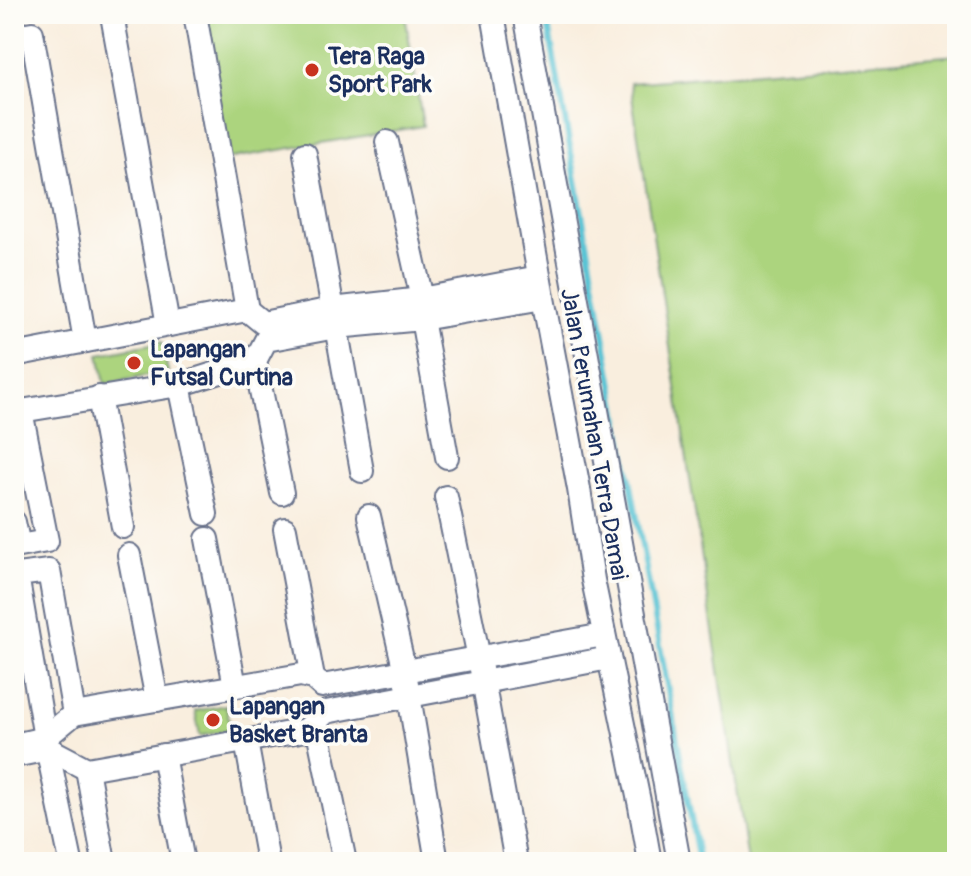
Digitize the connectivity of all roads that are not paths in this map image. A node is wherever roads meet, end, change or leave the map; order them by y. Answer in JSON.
{"nodes":[{"id":1,"x":122,"y":14,"type":"edge"},
{"id":2,"x":195,"y":14,"type":"edge"},
{"id":3,"x":493,"y":14,"type":"edge"},
{"id":4,"x":525,"y":14,"type":"edge"},
{"id":5,"x":14,"y":36,"type":"edge"},
{"id":6,"x":387,"y":142,"type":"dead end"},
{"id":7,"x":305,"y":154,"type":"dead end"},
{"id":8,"x":541,"y":287,"type":"junction"},
{"id":9,"x":422,"y":309,"type":"junction"},
{"id":10,"x":334,"y":318,"type":"junction"},
{"id":11,"x":259,"y":324,"type":"junction"},
{"id":12,"x":168,"y":325,"type":"junction"},
{"id":13,"x":85,"y":341,"type":"junction"},
{"id":14,"x":14,"y":355,"type":"edge"},
{"id":15,"x":255,"y":361,"type":"junction"},
{"id":16,"x":179,"y":385,"type":"junction"},
{"id":17,"x":99,"y":397,"type":"junction"},
{"id":18,"x":17,"y":410,"type":"edge"},
{"id":19,"x":447,"y":457,"type":"dead end"},
{"id":20,"x":362,"y":471,"type":"dead end"},
{"id":21,"x":282,"y":493,"type":"dead end"},
{"id":22,"x":446,"y":497,"type":"dead end"},
{"id":23,"x":206,"y":514,"type":"dead end"},
{"id":24,"x":369,"y":516,"type":"dead end"},
{"id":25,"x":14,"y":522,"type":"edge"},
{"id":26,"x":123,"y":527,"type":"dead end"},
{"id":27,"x":285,"y":529,"type":"dead end"},
{"id":28,"x":207,"y":539,"type":"dead end"},
{"id":29,"x":129,"y":555,"type":"dead end"},
{"id":30,"x":604,"y":635,"type":"junction"},
{"id":31,"x":479,"y":658,"type":"junction"},
{"id":32,"x":609,"y":658,"type":"junction"},
{"id":33,"x":405,"y":672,"type":"junction"},
{"id":34,"x":483,"y":681,"type":"junction"},
{"id":35,"x":318,"y":682,"type":"junction"},
{"id":36,"x":235,"y":686,"type":"junction"},
{"id":37,"x":409,"y":696,"type":"junction"},
{"id":38,"x":157,"y":700,"type":"junction"},
{"id":39,"x":74,"y":714,"type":"junction"},
{"id":40,"x":321,"y":717,"type":"junction"},
{"id":41,"x":246,"y":741,"type":"junction"},
{"id":42,"x":47,"y":744,"type":"junction"},
{"id":43,"x":14,"y":745,"type":"edge"},
{"id":44,"x":163,"y":755,"type":"junction"},
{"id":45,"x":14,"y":756,"type":"edge"},
{"id":46,"x":87,"y":769,"type":"junction"},
{"id":47,"x":71,"y":862,"type":"edge"},
{"id":48,"x":104,"y":862,"type":"edge"},
{"id":49,"x":183,"y":862,"type":"edge"},
{"id":50,"x":268,"y":862,"type":"edge"},
{"id":51,"x":345,"y":862,"type":"edge"},
{"id":52,"x":437,"y":862,"type":"edge"},
{"id":53,"x":516,"y":862,"type":"edge"},
{"id":54,"x":650,"y":862,"type":"edge"},
{"id":55,"x":679,"y":862,"type":"edge"}],
"edges":[{"from":1,"to":12,"type":"street"},
{"from":2,"to":11,"type":"street"},
{"from":3,"to":8,"type":"street","name":"Jalan Perumahan Terra Damai"},
{"from":4,"to":55,"type":"street","name":"Jalan Perumahan Terra Damai"},
{"from":5,"to":13,"type":"street"},
{"from":6,"to":9,"type":"street"},
{"from":7,"to":10,"type":"street"},
{"from":8,"to":9,"type":"street"},
{"from":8,"to":30,"type":"street","name":"Jalan Perumahan Terra Damai"},
{"from":9,"to":10,"type":"street"},
{"from":9,"to":19,"type":"street"},
{"from":10,"to":11,"type":"street"},
{"from":10,"to":20,"type":"street"},
{"from":11,"to":12,"type":"street"},
{"from":11,"to":15,"type":"street"},
{"from":12,"to":13,"type":"street"},
{"from":13,"to":14,"type":"street"},
{"from":15,"to":16,"type":"street"},
{"from":15,"to":21,"type":"street"},
{"from":16,"to":17,"type":"street"},
{"from":16,"to":23,"type":"street"},
{"from":17,"to":18,"type":"street"},
{"from":17,"to":26,"type":"street"},
{"from":18,"to":25,"type":"street"},
{"from":22,"to":31,"type":"street"},
{"from":24,"to":33,"type":"street"},
{"from":27,"to":35,"type":"street"},
{"from":28,"to":36,"type":"street"},
{"from":29,"to":38,"type":"street"},
{"from":30,"to":31,"type":"street"},
{"from":30,"to":32,"type":"street","name":"Jalan Perumahan Terra Damai"},
{"from":31,"to":33,"type":"street"},
{"from":31,"to":34,"type":"street"},
{"from":32,"to":34,"type":"street"},
{"from":32,"to":54,"type":"street","name":"Jalan Perumahan Terra Damai"},
{"from":33,"to":35,"type":"street"},
{"from":33,"to":37,"type":"street"},
{"from":34,"to":37,"type":"street"},
{"from":34,"to":53,"type":"street"},
{"from":35,"to":36,"type":"street"},
{"from":35,"to":40,"type":"street"},
{"from":36,"to":38,"type":"street"},
{"from":37,"to":40,"type":"street"},
{"from":37,"to":52,"type":"street"},
{"from":38,"to":39,"type":"street"},
{"from":39,"to":42,"type":"street"},
{"from":39,"to":42,"type":"street"},
{"from":40,"to":41,"type":"street"},
{"from":40,"to":51,"type":"street"},
{"from":41,"to":44,"type":"street"},
{"from":41,"to":50,"type":"street"},
{"from":42,"to":43,"type":"street"},
{"from":42,"to":45,"type":"street"},
{"from":42,"to":46,"type":"street"},
{"from":42,"to":47,"type":"street"},
{"from":44,"to":46,"type":"street"},
{"from":44,"to":49,"type":"street"},
{"from":46,"to":48,"type":"street"}]}
